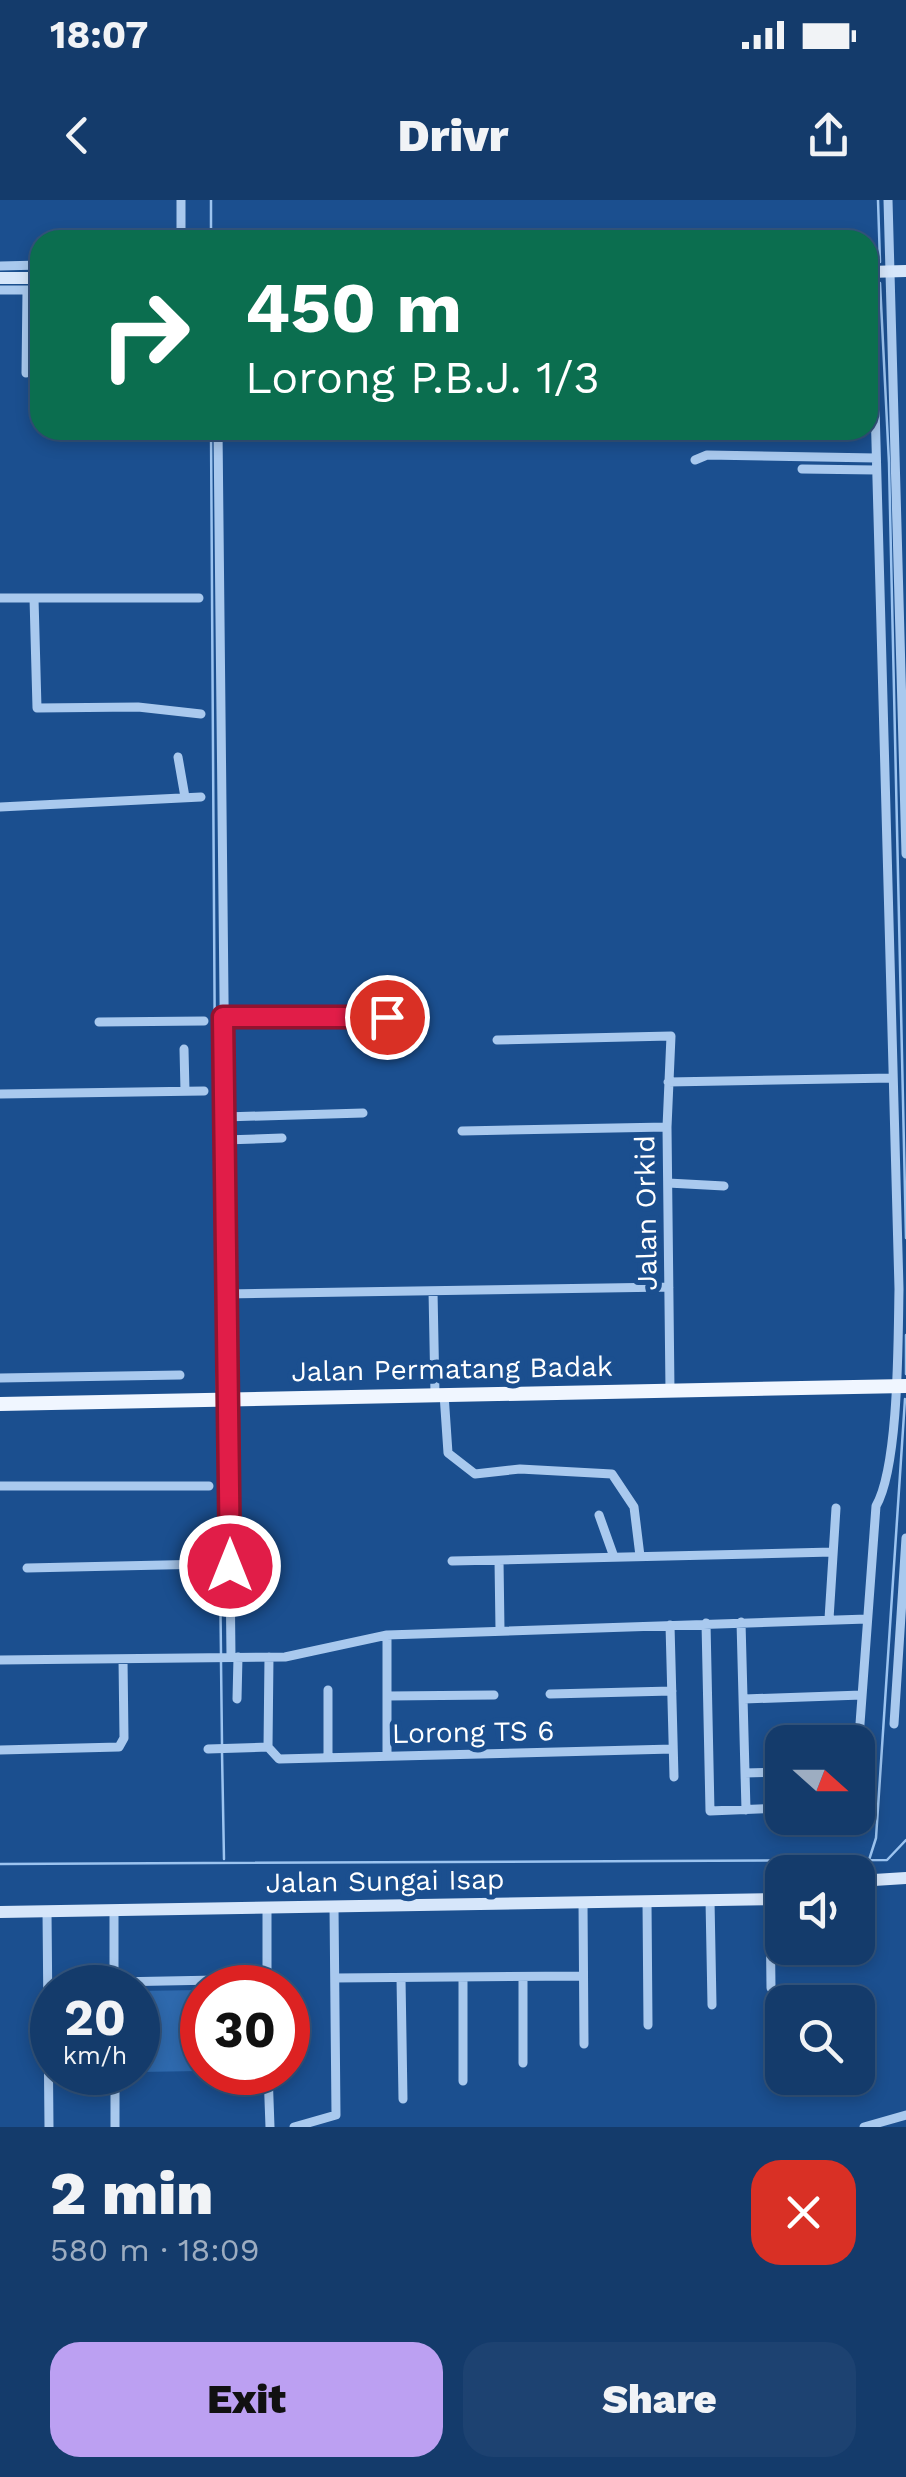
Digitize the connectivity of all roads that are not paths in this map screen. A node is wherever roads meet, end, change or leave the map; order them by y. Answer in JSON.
{"nodes":[{"id":1,"x":181,"y":200,"type":"edge"},
{"id":2,"x":888,"y":200,"type":"edge"},
{"id":3,"x":181,"y":230,"type":"edge"},
{"id":4,"x":0,"y":266,"type":"edge"},
{"id":5,"x":30,"y":266,"type":"edge"},
{"id":6,"x":906,"y":271,"type":"edge"},
{"id":7,"x":878,"y":272,"type":"edge"},
{"id":8,"x":890,"y":272,"type":"junction"},
{"id":9,"x":0,"y":278,"type":"edge"},
{"id":10,"x":30,"y":278,"type":"edge"},
{"id":11,"x":0,"y":290,"type":"edge"},
{"id":12,"x":27,"y":290,"type":"joint"},
{"id":13,"x":26,"y":373,"type":"dead end"},
{"id":14,"x":218,"y":440,"type":"edge"},
{"id":15,"x":875,"y":440,"type":"edge"},
{"id":16,"x":694,"y":460,"type":"dead end"},
{"id":17,"x":876,"y":464,"type":"junction"},
{"id":18,"x":802,"y":470,"type":"dead end"},
{"id":19,"x":901,"y":533,"type":"edge"},
{"id":20,"x":0,"y":598,"type":"edge"},
{"id":21,"x":34,"y":598,"type":"junction"},
{"id":22,"x":199,"y":598,"type":"dead end"},
{"id":23,"x":200,"y":714,"type":"dead end"},
{"id":24,"x":178,"y":757,"type":"dead end"},
{"id":25,"x":185,"y":796,"type":"junction"},
{"id":26,"x":201,"y":797,"type":"dead end"},
{"id":27,"x":0,"y":806,"type":"edge"},
{"id":28,"x":906,"y":854,"type":"edge"},
{"id":29,"x":223,"y":1017,"type":"junction"},
{"id":30,"x":387,"y":1017,"type":"dead end"},
{"id":31,"x":99,"y":1022,"type":"dead end"},
{"id":32,"x":204,"y":1022,"type":"dead end"},
{"id":33,"x":497,"y":1040,"type":"dead end"},
{"id":34,"x":184,"y":1049,"type":"dead end"},
{"id":35,"x":893,"y":1078,"type":"junction"},
{"id":36,"x":668,"y":1082,"type":"junction"},
{"id":37,"x":204,"y":1091,"type":"dead end"},
{"id":38,"x":185,"y":1092,"type":"junction"},
{"id":39,"x":0,"y":1094,"type":"edge"},
{"id":40,"x":363,"y":1113,"type":"dead end"},
{"id":41,"x":224,"y":1117,"type":"junction"},
{"id":42,"x":667,"y":1127,"type":"junction"},
{"id":43,"x":462,"y":1131,"type":"dead end"},
{"id":44,"x":282,"y":1138,"type":"dead end"},
{"id":45,"x":224,"y":1140,"type":"junction"},
{"id":46,"x":668,"y":1183,"type":"junction"},
{"id":47,"x":724,"y":1186,"type":"dead end"},
{"id":48,"x":669,"y":1286,"type":"junction"},
{"id":49,"x":432,"y":1291,"type":"junction"},
{"id":50,"x":225,"y":1294,"type":"junction"},
{"id":51,"x":180,"y":1375,"type":"dead end"},
{"id":52,"x":0,"y":1378,"type":"edge"},
{"id":53,"x":901,"y":1386,"type":"edge"},
{"id":54,"x":670,"y":1390,"type":"junction"},
{"id":55,"x":440,"y":1394,"type":"junction"},
{"id":56,"x":228,"y":1399,"type":"junction"},
{"id":57,"x":0,"y":1404,"type":"edge"},
{"id":58,"x":0,"y":1486,"type":"edge"},
{"id":59,"x":210,"y":1486,"type":"dead end"},
{"id":60,"x":836,"y":1508,"type":"dead end"},
{"id":61,"x":598,"y":1514,"type":"dead end"},
{"id":62,"x":906,"y":1538,"type":"edge"},
{"id":63,"x":833,"y":1552,"type":"junction"},
{"id":64,"x":640,"y":1556,"type":"junction"},
{"id":65,"x":614,"y":1557,"type":"junction"},
{"id":66,"x":498,"y":1560,"type":"junction"},
{"id":67,"x":452,"y":1561,"type":"dead end"},
{"id":68,"x":209,"y":1564,"type":"dead end"},
{"id":69,"x":26,"y":1568,"type":"dead end"},
{"id":70,"x":866,"y":1618,"type":"junction"},
{"id":71,"x":829,"y":1619,"type":"junction"},
{"id":72,"x":742,"y":1622,"type":"junction"},
{"id":73,"x":706,"y":1623,"type":"junction"},
{"id":74,"x":670,"y":1624,"type":"junction"},
{"id":75,"x":500,"y":1630,"type":"junction"},
{"id":76,"x":388,"y":1635,"type":"junction"},
{"id":77,"x":232,"y":1657,"type":"junction"},
{"id":78,"x":269,"y":1657,"type":"junction"},
{"id":79,"x":123,"y":1658,"type":"junction"},
{"id":80,"x":0,"y":1660,"type":"edge"},
{"id":81,"x":328,"y":1690,"type":"dead end"},
{"id":82,"x":672,"y":1691,"type":"junction"},
{"id":83,"x":550,"y":1694,"type":"dead end"},
{"id":84,"x":494,"y":1695,"type":"dead end"},
{"id":85,"x":862,"y":1695,"type":"junction"},
{"id":86,"x":388,"y":1696,"type":"junction"},
{"id":87,"x":744,"y":1698,"type":"junction"},
{"id":88,"x":237,"y":1700,"type":"dead end"},
{"id":89,"x":894,"y":1724,"type":"dead end"},
{"id":90,"x":860,"y":1725,"type":"edge"},
{"id":91,"x":268,"y":1747,"type":"junction"},
{"id":92,"x":212,"y":1748,"type":"dead end"},
{"id":93,"x":673,"y":1749,"type":"junction"},
{"id":94,"x":0,"y":1750,"type":"edge"},
{"id":95,"x":388,"y":1756,"type":"junction"},
{"id":96,"x":328,"y":1758,"type":"junction"},
{"id":97,"x":765,"y":1772,"type":"edge"},
{"id":98,"x":746,"y":1773,"type":"junction"},
{"id":99,"x":674,"y":1776,"type":"dead end"},
{"id":100,"x":765,"y":1809,"type":"edge"},
{"id":101,"x":746,"y":1810,"type":"junction"},
{"id":102,"x":906,"y":1878,"type":"edge"},
{"id":103,"x":875,"y":1881,"type":"edge"},
{"id":104,"x":765,"y":1899,"type":"edge"},
{"id":105,"x":710,"y":1900,"type":"junction"},
{"id":106,"x":582,"y":1902,"type":"junction"},
{"id":107,"x":647,"y":1902,"type":"junction"},
{"id":108,"x":334,"y":1906,"type":"junction"},
{"id":109,"x":267,"y":1907,"type":"junction"},
{"id":110,"x":114,"y":1910,"type":"junction"},
{"id":111,"x":47,"y":1911,"type":"junction"},
{"id":112,"x":0,"y":1912,"type":"edge"},
{"id":113,"x":114,"y":1965,"type":"edge"},
{"id":114,"x":267,"y":1965,"type":"edge"},
{"id":115,"x":522,"y":1976,"type":"junction"},
{"id":116,"x":583,"y":1976,"type":"junction"},
{"id":117,"x":335,"y":1978,"type":"junction"},
{"id":118,"x":401,"y":1978,"type":"junction"},
{"id":119,"x":463,"y":1978,"type":"junction"},
{"id":120,"x":712,"y":2005,"type":"dead end"},
{"id":121,"x":648,"y":2025,"type":"dead end"},
{"id":122,"x":584,"y":2044,"type":"dead end"},
{"id":123,"x":523,"y":2063,"type":"dead end"},
{"id":124,"x":464,"y":2081,"type":"dead end"},
{"id":125,"x":115,"y":2095,"type":"edge"},
{"id":126,"x":269,"y":2095,"type":"edge"},
{"id":127,"x":403,"y":2100,"type":"dead end"},
{"id":128,"x":904,"y":2120,"type":"edge"},
{"id":129,"x":49,"y":2127,"type":"edge"},
{"id":130,"x":115,"y":2127,"type":"edge"},
{"id":131,"x":270,"y":2127,"type":"edge"},
{"id":132,"x":294,"y":2127,"type":"edge"},
{"id":133,"x":864,"y":2127,"type":"edge"}],
"edges":[{"from":1,"to":3,"type":"street"},
{"from":2,"to":8,"type":"street"},
{"from":4,"to":5,"type":"street"},
{"from":6,"to":8,"type":"street"},
{"from":7,"to":8,"type":"street"},
{"from":8,"to":19,"type":"street"},
{"from":9,"to":10,"type":"street"},
{"from":11,"to":12,"type":"street"},
{"from":12,"to":13,"type":"street"},
{"from":14,"to":29,"type":"street"},
{"from":15,"to":17,"type":"street"},
{"from":16,"to":17,"type":"street"},
{"from":17,"to":18,"type":"street"},
{"from":17,"to":35,"type":"street"},
{"from":19,"to":28,"type":"street"},
{"from":20,"to":21,"type":"street"},
{"from":21,"to":22,"type":"street"},
{"from":21,"to":23,"type":"street"},
{"from":24,"to":25,"type":"street"},
{"from":25,"to":26,"type":"street"},
{"from":25,"to":27,"type":"street"},
{"from":29,"to":30,"type":"street"},
{"from":29,"to":41,"type":"street"},
{"from":31,"to":32,"type":"street"},
{"from":33,"to":36,"type":"street","name":"Jalan Orkid"},
{"from":34,"to":38,"type":"street"},
{"from":35,"to":36,"type":"street"},
{"from":35,"to":53,"type":"street"},
{"from":36,"to":42,"type":"street","name":"Jalan Orkid"},
{"from":37,"to":38,"type":"street"},
{"from":38,"to":39,"type":"street"},
{"from":40,"to":41,"type":"street"},
{"from":41,"to":45,"type":"street"},
{"from":42,"to":43,"type":"street"},
{"from":42,"to":46,"type":"street","name":"Jalan Orkid"},
{"from":44,"to":45,"type":"street"},
{"from":45,"to":50,"type":"street"},
{"from":46,"to":47,"type":"street"},
{"from":46,"to":48,"type":"street","name":"Jalan Orkid"},
{"from":48,"to":49,"type":"street"},
{"from":48,"to":54,"type":"street","name":"Jalan Orkid"},
{"from":49,"to":50,"type":"street"},
{"from":49,"to":55,"type":"street"},
{"from":50,"to":56,"type":"street"},
{"from":51,"to":52,"type":"street"},
{"from":53,"to":54,"type":"main road","name":"Jalan Permatang Badak"},
{"from":53,"to":70,"type":"street"},
{"from":54,"to":55,"type":"main road","name":"Jalan Permatang Badak"},
{"from":55,"to":56,"type":"main road","name":"Jalan Permatang Badak"},
{"from":55,"to":64,"type":"street"},
{"from":56,"to":57,"type":"main road","name":"Jalan Permatang Badak"},
{"from":56,"to":77,"type":"street"},
{"from":58,"to":59,"type":"street"},
{"from":60,"to":63,"type":"street"},
{"from":61,"to":65,"type":"street"},
{"from":62,"to":89,"type":"street"},
{"from":63,"to":64,"type":"street"},
{"from":63,"to":71,"type":"street"},
{"from":64,"to":65,"type":"street"},
{"from":65,"to":66,"type":"street"},
{"from":66,"to":67,"type":"street"},
{"from":66,"to":75,"type":"street"},
{"from":68,"to":69,"type":"street"},
{"from":70,"to":71,"type":"street"},
{"from":70,"to":85,"type":"street"},
{"from":71,"to":72,"type":"street"},
{"from":72,"to":73,"type":"street"},
{"from":72,"to":87,"type":"street"},
{"from":73,"to":74,"type":"street"},
{"from":73,"to":101,"type":"street"},
{"from":74,"to":75,"type":"street"},
{"from":74,"to":82,"type":"street"},
{"from":75,"to":76,"type":"street"},
{"from":76,"to":78,"type":"street"},
{"from":76,"to":86,"type":"street"},
{"from":77,"to":78,"type":"street"},
{"from":77,"to":79,"type":"street"},
{"from":77,"to":88,"type":"street"},
{"from":78,"to":91,"type":"street"},
{"from":79,"to":80,"type":"street"},
{"from":79,"to":94,"type":"street"},
{"from":81,"to":96,"type":"street"},
{"from":82,"to":83,"type":"street"},
{"from":82,"to":93,"type":"street"},
{"from":84,"to":86,"type":"street"},
{"from":85,"to":87,"type":"street"},
{"from":85,"to":90,"type":"street"},
{"from":86,"to":95,"type":"street"},
{"from":87,"to":98,"type":"street"},
{"from":91,"to":92,"type":"street"},
{"from":91,"to":96,"type":"street","name":"Lorong TS 6"},
{"from":93,"to":95,"type":"street","name":"Lorong TS 6"},
{"from":93,"to":99,"type":"street"},
{"from":95,"to":96,"type":"street","name":"Lorong TS 6"},
{"from":97,"to":98,"type":"street"},
{"from":98,"to":101,"type":"street"},
{"from":100,"to":101,"type":"street"},
{"from":102,"to":103,"type":"street"},
{"from":104,"to":105,"type":"street","name":"Jalan Sungai Isap"},
{"from":105,"to":107,"type":"street","name":"Jalan Sungai Isap"},
{"from":105,"to":120,"type":"street"},
{"from":106,"to":107,"type":"street","name":"Jalan Sungai Isap"},
{"from":106,"to":108,"type":"street","name":"Jalan Sungai Isap"},
{"from":106,"to":116,"type":"street"},
{"from":107,"to":121,"type":"street"},
{"from":108,"to":109,"type":"street","name":"Jalan Sungai Isap"},
{"from":108,"to":117,"type":"street"},
{"from":109,"to":110,"type":"street","name":"Jalan Sungai Isap"},
{"from":109,"to":114,"type":"street"},
{"from":110,"to":111,"type":"street","name":"Jalan Sungai Isap"},
{"from":110,"to":113,"type":"street"},
{"from":111,"to":112,"type":"street","name":"Jalan Sungai Isap"},
{"from":111,"to":129,"type":"street"},
{"from":115,"to":116,"type":"street"},
{"from":115,"to":119,"type":"street"},
{"from":115,"to":123,"type":"street"},
{"from":116,"to":122,"type":"street"},
{"from":117,"to":118,"type":"street"},
{"from":117,"to":132,"type":"street"},
{"from":118,"to":119,"type":"street"},
{"from":118,"to":127,"type":"street"},
{"from":119,"to":124,"type":"street"},
{"from":125,"to":130,"type":"street"},
{"from":126,"to":131,"type":"street"},
{"from":128,"to":133,"type":"street"}]}
